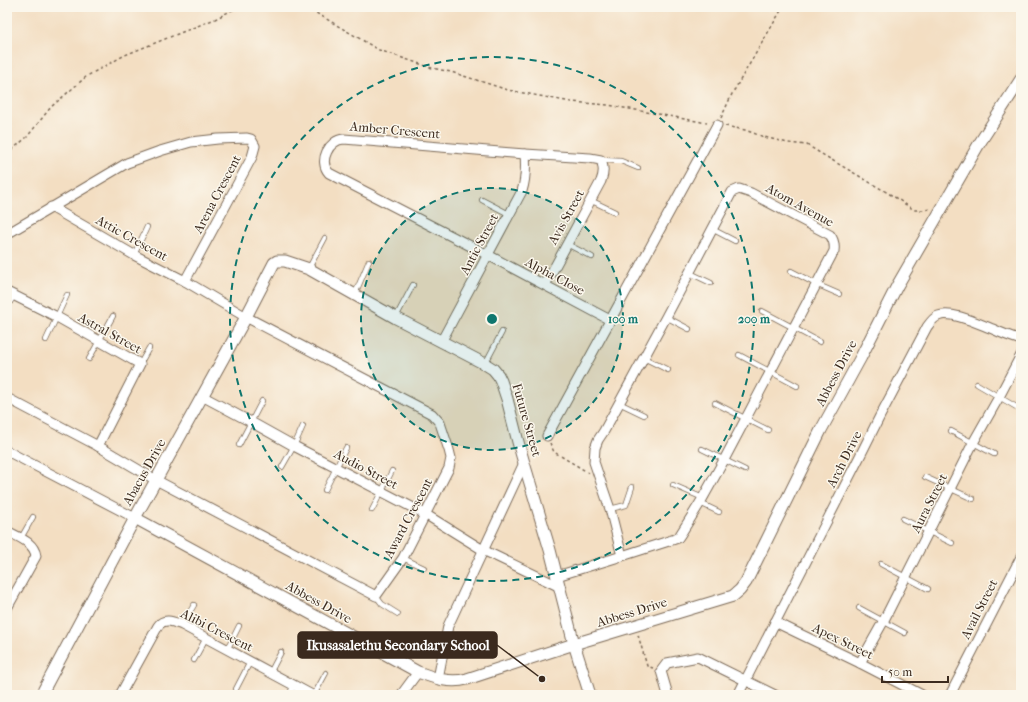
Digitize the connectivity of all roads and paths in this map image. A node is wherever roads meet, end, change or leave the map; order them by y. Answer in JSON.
{"nodes":[{"id":1,"x":238,"y":7,"type":"edge"},
{"id":2,"x":306,"y":7,"type":"edge"},
{"id":3,"x":783,"y":7,"type":"edge"},
{"id":4,"x":1021,"y":79,"type":"edge"},
{"id":5,"x":717,"y":125,"type":"junction"},
{"id":6,"x":7,"y":154,"type":"edge"},
{"id":7,"x":525,"y":154,"type":"junction"},
{"id":8,"x":601,"y":160,"type":"junction"},
{"id":9,"x":638,"y":168,"type":"dead end"},
{"id":10,"x":482,"y":200,"type":"dead end"},
{"id":11,"x":590,"y":200,"type":"junction"},
{"id":12,"x":944,"y":205,"type":"junction"},
{"id":13,"x":51,"y":207,"type":"junction"},
{"id":14,"x":615,"y":212,"type":"dead end"},
{"id":15,"x":509,"y":214,"type":"junction"},
{"id":16,"x":147,"y":227,"type":"dead end"},
{"id":17,"x":712,"y":229,"type":"junction"},
{"id":18,"x":7,"y":234,"type":"edge"},
{"id":19,"x":325,"y":238,"type":"dead end"},
{"id":20,"x":735,"y":241,"type":"dead end"},
{"id":21,"x":566,"y":244,"type":"junction"},
{"id":22,"x":134,"y":255,"type":"junction"},
{"id":23,"x":488,"y":255,"type":"junction"},
{"id":24,"x":592,"y":257,"type":"dead end"},
{"id":25,"x":369,"y":261,"type":"dead end"},
{"id":26,"x":274,"y":263,"type":"joint"},
{"id":27,"x":308,"y":269,"type":"junction"},
{"id":28,"x":791,"y":271,"type":"dead end"},
{"id":29,"x":690,"y":273,"type":"junction"},
{"id":30,"x":185,"y":281,"type":"junction"},
{"id":31,"x":711,"y":283,"type":"dead end"},
{"id":32,"x":816,"y":284,"type":"junction"},
{"id":33,"x":413,"y":285,"type":"dead end"},
{"id":34,"x":545,"y":285,"type":"junction"},
{"id":35,"x":11,"y":294,"type":"edge"},
{"id":36,"x":355,"y":294,"type":"junction"},
{"id":37,"x":839,"y":294,"type":"dead end"},
{"id":38,"x":67,"y":295,"type":"dead end"},
{"id":39,"x":7,"y":307,"type":"edge"},
{"id":40,"x":762,"y":312,"type":"dead end"},
{"id":41,"x":113,"y":316,"type":"dead end"},
{"id":42,"x":57,"y":317,"type":"junction"},
{"id":43,"x":246,"y":317,"type":"junction"},
{"id":44,"x":666,"y":317,"type":"junction"},
{"id":45,"x":396,"y":318,"type":"junction"},
{"id":46,"x":610,"y":320,"type":"junction"},
{"id":47,"x":793,"y":328,"type":"junction"},
{"id":48,"x":689,"y":330,"type":"dead end"},
{"id":49,"x":502,"y":332,"type":"dead end"},
{"id":50,"x":46,"y":340,"type":"dead end"},
{"id":51,"x":1021,"y":340,"type":"edge"},
{"id":52,"x":99,"y":342,"type":"junction"},
{"id":53,"x":441,"y":342,"type":"junction"},
{"id":54,"x":820,"y":342,"type":"dead end"},
{"id":55,"x":149,"y":348,"type":"dead end"},
{"id":56,"x":739,"y":355,"type":"dead end"},
{"id":57,"x":1021,"y":356,"type":"edge"},
{"id":58,"x":644,"y":358,"type":"junction"},
{"id":59,"x":89,"y":359,"type":"dead end"},
{"id":60,"x":140,"y":364,"type":"junction"},
{"id":61,"x":485,"y":364,"type":"junction"},
{"id":62,"x":668,"y":370,"type":"dead end"},
{"id":63,"x":770,"y":372,"type":"junction"},
{"id":64,"x":977,"y":384,"type":"dead end"},
{"id":65,"x":797,"y":386,"type":"dead end"},
{"id":66,"x":202,"y":396,"type":"junction"},
{"id":67,"x":999,"y":397,"type":"junction"},
{"id":68,"x":7,"y":398,"type":"edge"},
{"id":69,"x":262,"y":401,"type":"dead end"},
{"id":70,"x":619,"y":403,"type":"junction"},
{"id":71,"x":715,"y":403,"type":"dead end"},
{"id":72,"x":1018,"y":408,"type":"dead end"},
{"id":73,"x":644,"y":415,"type":"dead end"},
{"id":74,"x":745,"y":418,"type":"junction"},
{"id":75,"x":251,"y":422,"type":"junction"},
{"id":76,"x":303,"y":426,"type":"dead end"},
{"id":77,"x":768,"y":430,"type":"dead end"},
{"id":78,"x":951,"y":430,"type":"dead end"},
{"id":79,"x":547,"y":436,"type":"joint"},
{"id":80,"x":973,"y":443,"type":"junction"},
{"id":81,"x":239,"y":445,"type":"dead end"},
{"id":82,"x":98,"y":446,"type":"junction"},
{"id":83,"x":294,"y":446,"type":"junction"},
{"id":84,"x":346,"y":448,"type":"dead end"},
{"id":85,"x":702,"y":449,"type":"dead end"},
{"id":86,"x":7,"y":451,"type":"edge"},
{"id":87,"x":994,"y":454,"type":"dead end"},
{"id":88,"x":724,"y":460,"type":"junction"},
{"id":89,"x":524,"y":463,"type":"junction"},
{"id":90,"x":282,"y":467,"type":"dead end"},
{"id":91,"x":336,"y":468,"type":"junction"},
{"id":92,"x":744,"y":470,"type":"dead end"},
{"id":93,"x":392,"y":471,"type":"dead end"},
{"id":94,"x":598,"y":473,"type":"junction"},
{"id":95,"x":925,"y":476,"type":"dead end"},
{"id":96,"x":156,"y":480,"type":"junction"},
{"id":97,"x":673,"y":485,"type":"dead end"},
{"id":98,"x":632,"y":487,"type":"dead end"},
{"id":99,"x":951,"y":488,"type":"junction"},
{"id":100,"x":325,"y":490,"type":"dead end"},
{"id":101,"x":381,"y":492,"type":"junction"},
{"id":102,"x":973,"y":499,"type":"dead end"},
{"id":103,"x":702,"y":500,"type":"junction"},
{"id":104,"x":610,"y":509,"type":"junction"},
{"id":105,"x":372,"y":510,"type":"dead end"},
{"id":106,"x":719,"y":512,"type":"dead end"},
{"id":107,"x":425,"y":514,"type":"junction"},
{"id":108,"x":33,"y":517,"type":"dead end"},
{"id":109,"x":135,"y":518,"type":"junction"},
{"id":110,"x":903,"y":519,"type":"dead end"},
{"id":111,"x":7,"y":532,"type":"edge"},
{"id":112,"x":928,"y":532,"type":"junction"},
{"id":113,"x":21,"y":538,"type":"junction"},
{"id":114,"x":952,"y":543,"type":"dead end"},
{"id":115,"x":483,"y":550,"type":"junction"},
{"id":116,"x":622,"y":556,"type":"junction"},
{"id":117,"x":1021,"y":557,"type":"edge"},
{"id":118,"x":403,"y":558,"type":"junction"},
{"id":119,"x":881,"y":564,"type":"dead end"},
{"id":120,"x":424,"y":568,"type":"dead end"},
{"id":121,"x":557,"y":576,"type":"junction"},
{"id":122,"x":905,"y":577,"type":"junction"},
{"id":123,"x":560,"y":587,"type":"junction"},
{"id":124,"x":928,"y":589,"type":"dead end"},
{"id":125,"x":376,"y":596,"type":"junction"},
{"id":126,"x":194,"y":605,"type":"dead end"},
{"id":127,"x":7,"y":608,"type":"edge"},
{"id":128,"x":859,"y":608,"type":"dead end"},
{"id":129,"x":398,"y":614,"type":"dead end"},
{"id":130,"x":775,"y":622,"type":"junction"},
{"id":131,"x":883,"y":622,"type":"junction"},
{"id":132,"x":182,"y":625,"type":"junction"},
{"id":133,"x":636,"y":625,"type":"junction"},
{"id":134,"x":239,"y":626,"type":"dead end"},
{"id":135,"x":905,"y":633,"type":"dead end"},
{"id":136,"x":206,"y":638,"type":"junction"},
{"id":137,"x":574,"y":644,"type":"junction"},
{"id":138,"x":227,"y":650,"type":"junction"},
{"id":139,"x":281,"y":652,"type":"dead end"},
{"id":140,"x":194,"y":660,"type":"dead end"},
{"id":141,"x":250,"y":662,"type":"junction"},
{"id":142,"x":860,"y":663,"type":"junction"},
{"id":143,"x":661,"y":671,"type":"junction"},
{"id":144,"x":418,"y":672,"type":"junction"},
{"id":145,"x":270,"y":673,"type":"junction"},
{"id":146,"x":326,"y":673,"type":"dead end"},
{"id":147,"x":438,"y":679,"type":"junction"},
{"id":148,"x":746,"y":680,"type":"junction"},
{"id":149,"x":294,"y":685,"type":"junction"},
{"id":150,"x":236,"y":689,"type":"dead end"},
{"id":151,"x":41,"y":695,"type":"edge"},
{"id":152,"x":120,"y":695,"type":"edge"},
{"id":153,"x":289,"y":695,"type":"edge"},
{"id":154,"x":313,"y":695,"type":"edge"},
{"id":155,"x":401,"y":695,"type":"edge"},
{"id":156,"x":590,"y":695,"type":"edge"},
{"id":157,"x":668,"y":695,"type":"edge"},
{"id":158,"x":738,"y":695,"type":"edge"},
{"id":159,"x":775,"y":695,"type":"edge"},
{"id":160,"x":922,"y":695,"type":"edge"},
{"id":161,"x":950,"y":695,"type":"edge"}],
"edges":[{"from":1,"to":6,"type":"path"},
{"from":2,"to":5,"type":"path"},
{"from":3,"to":5,"type":"path"},
{"from":4,"to":12,"type":"street","name":"Abbess Drive"},
{"from":5,"to":12,"type":"path"},
{"from":5,"to":46,"type":"street"},
{"from":7,"to":8,"type":"street","name":"Amber Crescent"},
{"from":7,"to":15,"type":"street","name":"Antic Street"},
{"from":7,"to":23,"type":"street","name":"Amber Crescent"},
{"from":8,"to":9,"type":"lane"},
{"from":8,"to":11,"type":"street","name":"Avis Street"},
{"from":10,"to":15,"type":"lane"},
{"from":11,"to":14,"type":"lane"},
{"from":11,"to":21,"type":"street","name":"Avis Street"},
{"from":12,"to":133,"type":"street","name":"Abbess Drive"},
{"from":13,"to":18,"type":"street"},
{"from":13,"to":22,"type":"street","name":"Attic Crescent"},
{"from":13,"to":30,"type":"street","name":"Arena Crescent"},
{"from":15,"to":23,"type":"street","name":"Antic Street"},
{"from":16,"to":22,"type":"lane"},
{"from":17,"to":20,"type":"lane"},
{"from":17,"to":29,"type":"street","name":"Atom Avenue"},
{"from":17,"to":32,"type":"street","name":"Atom Avenue"},
{"from":19,"to":27,"type":"lane"},
{"from":21,"to":24,"type":"lane"},
{"from":21,"to":34,"type":"street","name":"Avis Street"},
{"from":22,"to":30,"type":"street","name":"Attic Crescent"},
{"from":23,"to":34,"type":"street","name":"Alpha Close"},
{"from":23,"to":53,"type":"street","name":"Antic Street"},
{"from":25,"to":36,"type":"lane"},
{"from":26,"to":27,"type":"street","name":"Future Street"},
{"from":26,"to":43,"type":"street","name":"Abacus Drive"},
{"from":27,"to":36,"type":"street","name":"Future Street"},
{"from":28,"to":32,"type":"lane"},
{"from":29,"to":31,"type":"lane"},
{"from":29,"to":44,"type":"street","name":"Atom Avenue"},
{"from":30,"to":43,"type":"street","name":"Attic Crescent"},
{"from":32,"to":37,"type":"lane"},
{"from":32,"to":47,"type":"street","name":"Atom Avenue"},
{"from":33,"to":45,"type":"lane"},
{"from":34,"to":46,"type":"street","name":"Alpha Close"},
{"from":35,"to":39,"type":"lane"},
{"from":35,"to":42,"type":"street","name":"Astral Street"},
{"from":36,"to":45,"type":"street","name":"Future Street"},
{"from":38,"to":42,"type":"lane"},
{"from":40,"to":47,"type":"lane"},
{"from":41,"to":52,"type":"lane"},
{"from":42,"to":50,"type":"lane"},
{"from":42,"to":52,"type":"street","name":"Astral Street"},
{"from":43,"to":66,"type":"street","name":"Abacus Drive"},
{"from":43,"to":107,"type":"street","name":"Award Crescent"},
{"from":44,"to":48,"type":"lane"},
{"from":44,"to":58,"type":"street","name":"Atom Avenue"},
{"from":45,"to":53,"type":"street","name":"Future Street"},
{"from":46,"to":79,"type":"street"},
{"from":47,"to":54,"type":"lane"},
{"from":47,"to":63,"type":"street","name":"Atom Avenue"},
{"from":49,"to":61,"type":"lane"},
{"from":51,"to":130,"type":"street","name":"Arch Drive"},
{"from":52,"to":59,"type":"lane"},
{"from":52,"to":60,"type":"street","name":"Astral Street"},
{"from":53,"to":61,"type":"street","name":"Future Street"},
{"from":55,"to":60,"type":"lane"},
{"from":56,"to":63,"type":"lane"},
{"from":57,"to":67,"type":"street","name":"Aura Street"},
{"from":58,"to":62,"type":"lane"},
{"from":58,"to":70,"type":"street","name":"Atom Avenue"},
{"from":60,"to":82,"type":"street","name":"Astral Street"},
{"from":61,"to":89,"type":"street","name":"Future Street"},
{"from":63,"to":65,"type":"lane"},
{"from":63,"to":74,"type":"street","name":"Atom Avenue"},
{"from":64,"to":67,"type":"lane"},
{"from":66,"to":75,"type":"street","name":"Audio Street"},
{"from":66,"to":96,"type":"street","name":"Abacus Drive"},
{"from":67,"to":72,"type":"lane"},
{"from":67,"to":80,"type":"street","name":"Aura Street"},
{"from":68,"to":82,"type":"street"},
{"from":69,"to":75,"type":"lane"},
{"from":70,"to":73,"type":"lane"},
{"from":70,"to":94,"type":"street","name":"Atom Avenue"},
{"from":71,"to":74,"type":"lane"},
{"from":74,"to":77,"type":"lane"},
{"from":74,"to":88,"type":"street","name":"Atom Avenue"},
{"from":75,"to":81,"type":"lane"},
{"from":75,"to":83,"type":"street","name":"Audio Street"},
{"from":76,"to":83,"type":"lane"},
{"from":78,"to":80,"type":"lane"},
{"from":79,"to":94,"type":"path"},
{"from":80,"to":87,"type":"lane"},
{"from":80,"to":99,"type":"street","name":"Aura Street"},
{"from":82,"to":96,"type":"street"},
{"from":83,"to":90,"type":"lane"},
{"from":83,"to":91,"type":"street","name":"Audio Street"},
{"from":84,"to":91,"type":"lane"},
{"from":85,"to":88,"type":"lane"},
{"from":86,"to":109,"type":"street","name":"Abbess Drive"},
{"from":88,"to":92,"type":"lane"},
{"from":88,"to":103,"type":"street","name":"Atom Avenue"},
{"from":89,"to":115,"type":"street"},
{"from":89,"to":121,"type":"street","name":"Future Street"},
{"from":91,"to":100,"type":"lane"},
{"from":91,"to":101,"type":"street","name":"Audio Street"},
{"from":93,"to":101,"type":"lane"},
{"from":94,"to":104,"type":"street","name":"Atom Avenue"},
{"from":95,"to":99,"type":"lane"},
{"from":96,"to":109,"type":"street","name":"Abacus Drive"},
{"from":96,"to":125,"type":"street"},
{"from":97,"to":103,"type":"lane"},
{"from":98,"to":104,"type":"lane"},
{"from":99,"to":102,"type":"lane"},
{"from":99,"to":112,"type":"street","name":"Aura Street"},
{"from":101,"to":105,"type":"lane"},
{"from":101,"to":107,"type":"street","name":"Audio Street"},
{"from":103,"to":106,"type":"lane"},
{"from":103,"to":116,"type":"street","name":"Atom Avenue"},
{"from":104,"to":116,"type":"street","name":"Atom Avenue"},
{"from":107,"to":115,"type":"street","name":"Audio Street"},
{"from":107,"to":118,"type":"street","name":"Award Crescent"},
{"from":108,"to":113,"type":"lane"},
{"from":109,"to":144,"type":"street","name":"Abbess Drive"},
{"from":109,"to":151,"type":"street","name":"Abacus Drive"},
{"from":110,"to":112,"type":"lane"},
{"from":111,"to":113,"type":"street"},
{"from":112,"to":114,"type":"lane"},
{"from":112,"to":122,"type":"street","name":"Aura Street"},
{"from":113,"to":127,"type":"street"},
{"from":115,"to":123,"type":"street","name":"Audio Street"},
{"from":115,"to":147,"type":"street"},
{"from":116,"to":121,"type":"street"},
{"from":117,"to":161,"type":"street","name":"Avail Street"},
{"from":118,"to":120,"type":"lane"},
{"from":118,"to":125,"type":"street","name":"Award Crescent"},
{"from":119,"to":122,"type":"lane"},
{"from":121,"to":123,"type":"street","name":"Future Street"},
{"from":122,"to":124,"type":"lane"},
{"from":122,"to":131,"type":"street","name":"Aura Street"},
{"from":123,"to":137,"type":"street","name":"Future Street"},
{"from":125,"to":129,"type":"lane"},
{"from":126,"to":132,"type":"lane"},
{"from":128,"to":131,"type":"lane"},
{"from":130,"to":142,"type":"street","name":"Apex Street"},
{"from":130,"to":148,"type":"street","name":"Arch Drive"},
{"from":131,"to":135,"type":"lane"},
{"from":131,"to":142,"type":"street","name":"Aura Street"},
{"from":132,"to":136,"type":"street","name":"Alibi Crescent"},
{"from":132,"to":152,"type":"street","name":"Alibi Crescent"},
{"from":133,"to":137,"type":"street","name":"Abbess Drive"},
{"from":133,"to":143,"type":"path"},
{"from":134,"to":138,"type":"lane"},
{"from":136,"to":138,"type":"street","name":"Alibi Crescent"},
{"from":136,"to":140,"type":"lane"},
{"from":137,"to":147,"type":"street","name":"Abbess Drive"},
{"from":137,"to":156,"type":"street","name":"Future Street"},
{"from":138,"to":141,"type":"street","name":"Alibi Crescent"},
{"from":139,"to":145,"type":"lane"},
{"from":141,"to":145,"type":"street","name":"Alibi Crescent"},
{"from":141,"to":150,"type":"lane"},
{"from":142,"to":160,"type":"street","name":"Apex Street"},
{"from":143,"to":148,"type":"street"},
{"from":143,"to":157,"type":"street"},
{"from":144,"to":147,"type":"street","name":"Abbess Drive"},
{"from":144,"to":155,"type":"street"},
{"from":145,"to":149,"type":"street","name":"Alibi Crescent"},
{"from":146,"to":154,"type":"lane"},
{"from":148,"to":158,"type":"street","name":"Arch Drive"},
{"from":148,"to":159,"type":"street"},
{"from":149,"to":153,"type":"lane"},
{"from":149,"to":154,"type":"street","name":"Alibi Crescent"}]}
